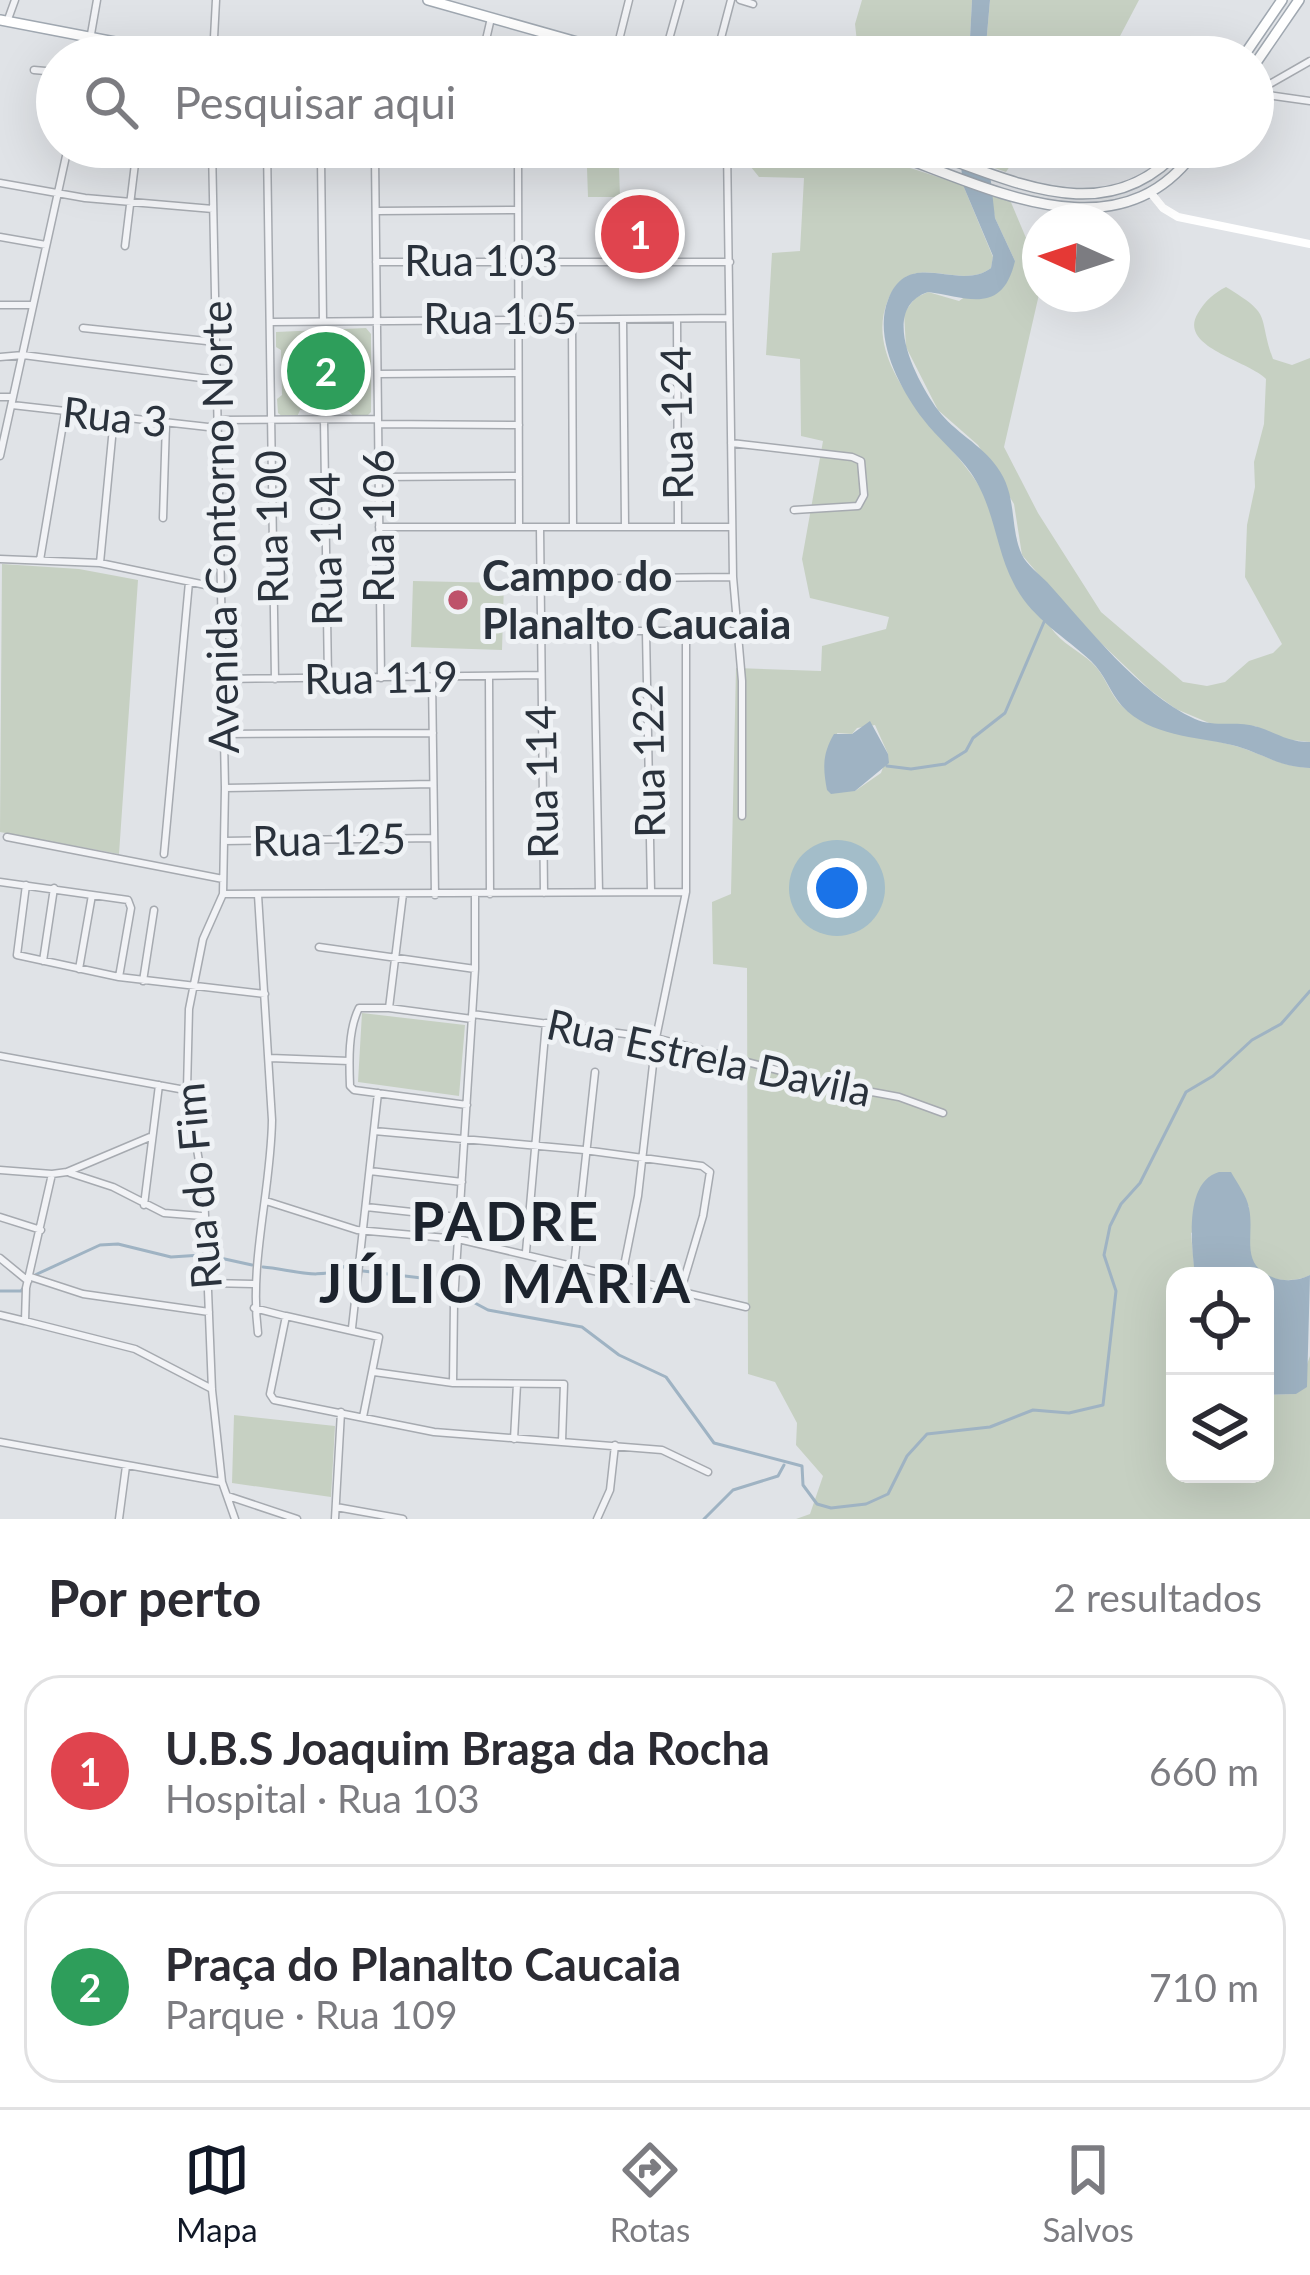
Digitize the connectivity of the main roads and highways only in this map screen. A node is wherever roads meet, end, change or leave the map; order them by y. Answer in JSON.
{"nodes":[{"id":1,"x":428,"y":0,"type":"edge"},
{"id":2,"x":1282,"y":0,"type":"edge"},
{"id":3,"x":1299,"y":0,"type":"edge"},
{"id":4,"x":3,"y":21,"type":"edge"},
{"id":5,"x":86,"y":36,"type":"edge"},
{"id":6,"x":557,"y":36,"type":"edge"},
{"id":7,"x":1258,"y":36,"type":"edge"},
{"id":8,"x":1274,"y":36,"type":"edge"},
{"id":9,"x":936,"y":168,"type":"edge"},
{"id":10,"x":978,"y":168,"type":"edge"},
{"id":11,"x":1158,"y":168,"type":"edge"},
{"id":12,"x":1181,"y":168,"type":"edge"}],
"edges":[{"from":1,"to":6,"type":"main road"},
{"from":2,"to":7,"type":"main road"},
{"from":3,"to":8,"type":"main road"},
{"from":4,"to":5,"type":"main road"},
{"from":9,"to":12,"type":"main road"},
{"from":10,"to":11,"type":"main road"}]}
